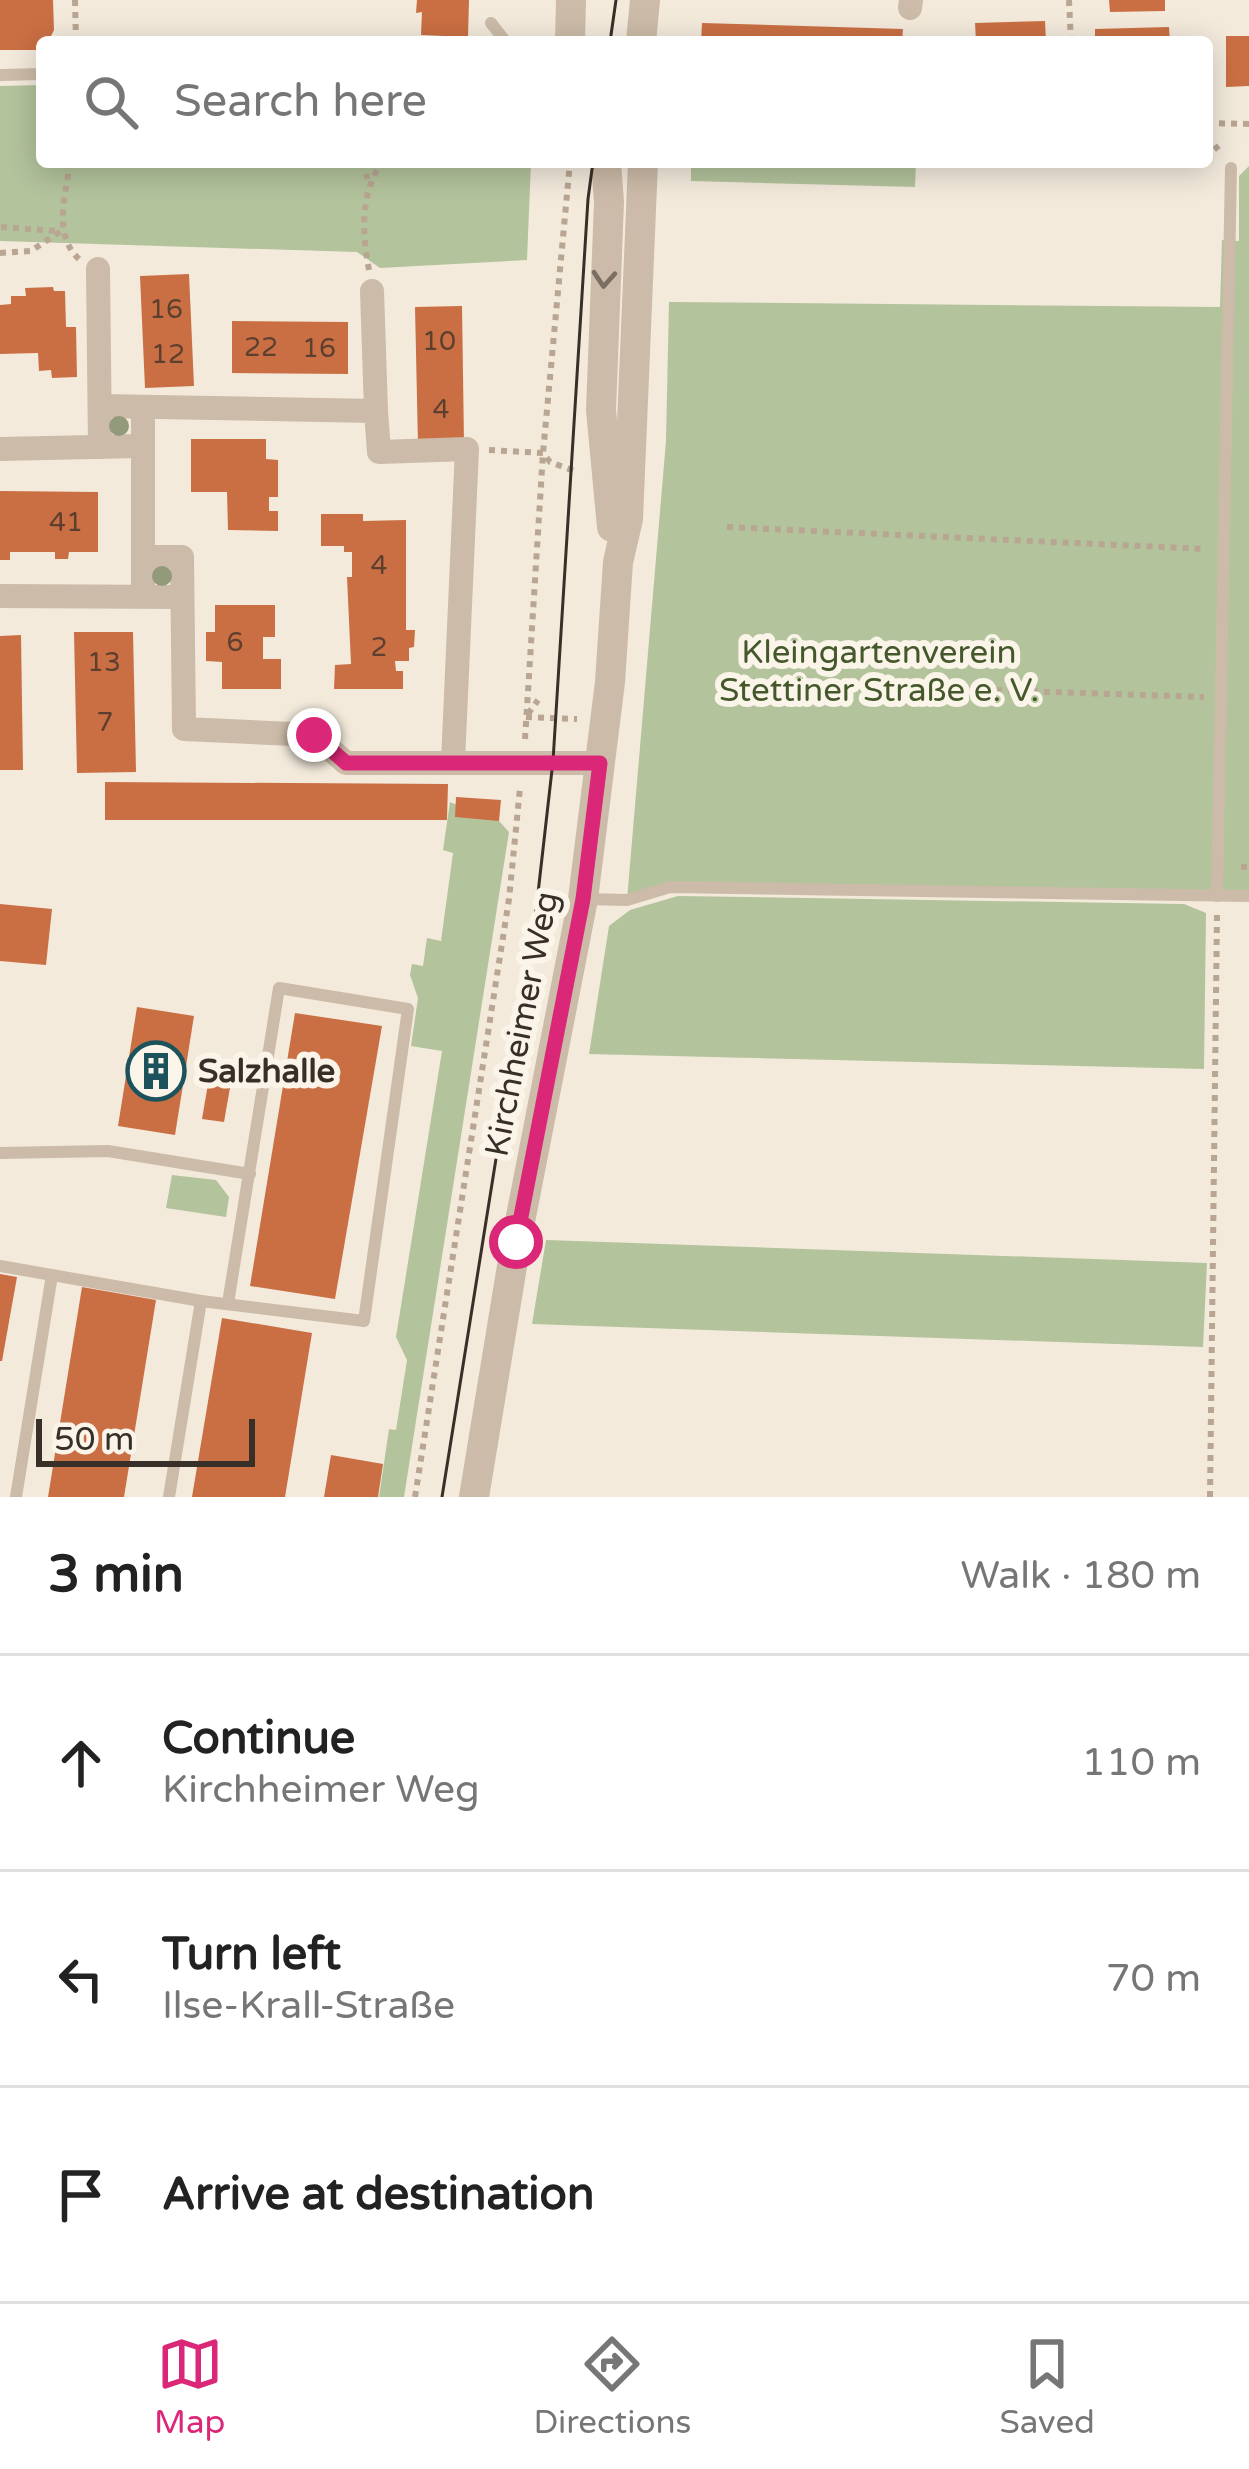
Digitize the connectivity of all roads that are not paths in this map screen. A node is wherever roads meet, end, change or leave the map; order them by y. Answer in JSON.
{"nodes":[{"id":1,"x":572,"y":0,"type":"edge"},
{"id":2,"x":645,"y":0,"type":"edge"},
{"id":3,"x":490,"y":23,"type":"dead end"},
{"id":4,"x":501,"y":36,"type":"edge"},
{"id":5,"x":570,"y":36,"type":"edge"},
{"id":6,"x":642,"y":36,"type":"edge"},
{"id":7,"x":36,"y":74,"type":"edge"},
{"id":8,"x":0,"y":75,"type":"edge"},
{"id":9,"x":606,"y":168,"type":"edge"},
{"id":10,"x":643,"y":168,"type":"edge"},
{"id":11,"x":1231,"y":168,"type":"dead end"},
{"id":12,"x":98,"y":269,"type":"road end"},
{"id":13,"x":373,"y":291,"type":"road end"},
{"id":14,"x":101,"y":406,"type":"junction"},
{"id":15,"x":143,"y":409,"type":"junction"},
{"id":16,"x":376,"y":411,"type":"junction"},
{"id":17,"x":140,"y":446,"type":"junction"},
{"id":18,"x":100,"y":447,"type":"junction"},
{"id":19,"x":0,"y":449,"type":"edge"},
{"id":20,"x":143,"y":557,"type":"junction"},
{"id":21,"x":618,"y":562,"type":"junction"},
{"id":22,"x":143,"y":595,"type":"junction"},
{"id":23,"x":0,"y":596,"type":"edge"},
{"id":24,"x":181,"y":596,"type":"junction"},
{"id":25,"x":453,"y":762,"type":"junction"},
{"id":26,"x":600,"y":763,"type":"junction"},
{"id":27,"x":1217,"y":896,"type":"junction"},
{"id":28,"x":1249,"y":896,"type":"edge"},
{"id":29,"x":583,"y":899,"type":"junction"},
{"id":30,"x":0,"y":1153,"type":"edge"},
{"id":31,"x":250,"y":1174,"type":"junction"},
{"id":32,"x":0,"y":1266,"type":"edge"},
{"id":33,"x":52,"y":1275,"type":"junction"},
{"id":34,"x":201,"y":1301,"type":"junction"},
{"id":35,"x":228,"y":1303,"type":"junction"},
{"id":36,"x":16,"y":1497,"type":"edge"},
{"id":37,"x":169,"y":1497,"type":"edge"},
{"id":38,"x":474,"y":1497,"type":"edge"}],
"edges":[{"from":1,"to":5,"type":"street"},
{"from":2,"to":6,"type":"street"},
{"from":3,"to":4,"type":"lane"},
{"from":7,"to":8,"type":"lane"},
{"from":9,"to":21,"type":"street","name":"Kirchheimer Weg","one_way":true},
{"from":10,"to":21,"type":"street","name":"Kirchheimer Weg"},
{"from":11,"to":27,"type":"lane"},
{"from":12,"to":14,"type":"street"},
{"from":13,"to":16,"type":"street"},
{"from":14,"to":15,"type":"street"},
{"from":14,"to":18,"type":"street"},
{"from":15,"to":16,"type":"street"},
{"from":15,"to":17,"type":"street"},
{"from":16,"to":25,"type":"street"},
{"from":17,"to":18,"type":"street"},
{"from":17,"to":20,"type":"street"},
{"from":18,"to":19,"type":"street"},
{"from":20,"to":22,"type":"street"},
{"from":20,"to":24,"type":"street"},
{"from":21,"to":26,"type":"street","name":"Kirchheimer Weg"},
{"from":22,"to":23,"type":"street"},
{"from":22,"to":24,"type":"street"},
{"from":24,"to":25,"type":"street"},
{"from":25,"to":26,"type":"street"},
{"from":26,"to":29,"type":"street","name":"Kirchheimer Weg"},
{"from":27,"to":28,"type":"lane"},
{"from":27,"to":29,"type":"lane"},
{"from":29,"to":38,"type":"street","name":"Kirchheimer Weg"},
{"from":30,"to":31,"type":"lane"},
{"from":31,"to":35,"type":"lane"},
{"from":31,"to":35,"type":"lane"},
{"from":32,"to":33,"type":"lane"},
{"from":33,"to":34,"type":"lane"},
{"from":33,"to":36,"type":"lane"},
{"from":34,"to":35,"type":"lane"},
{"from":34,"to":37,"type":"lane"}]}
